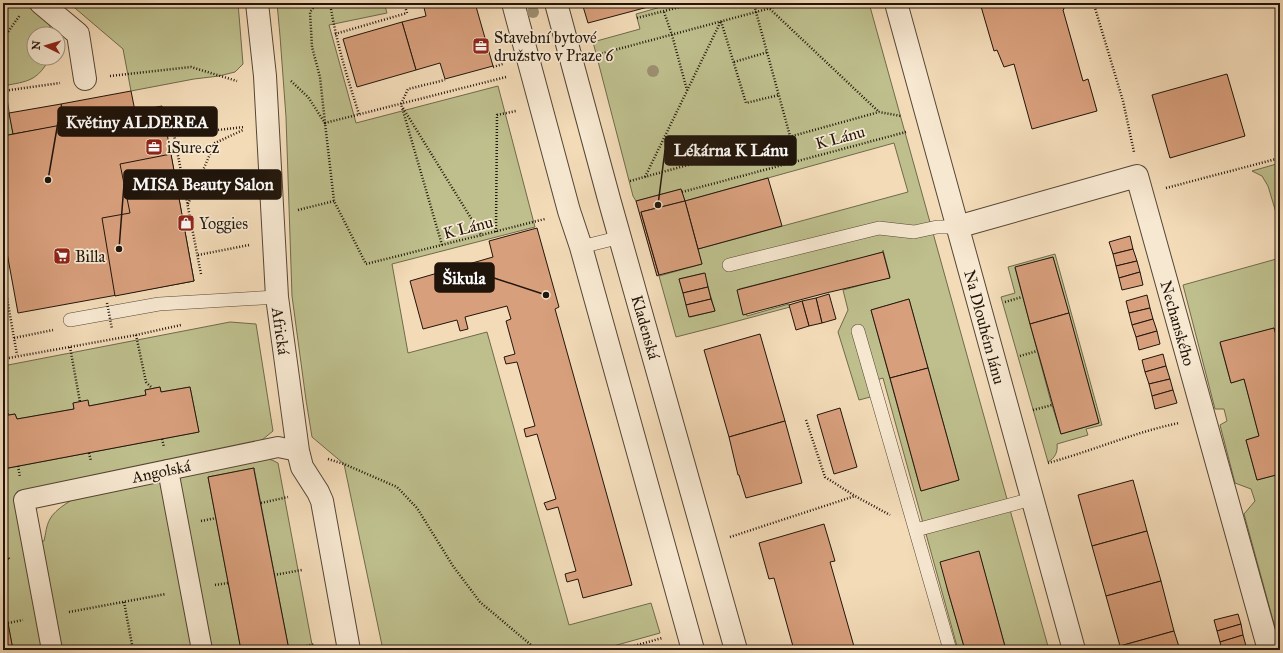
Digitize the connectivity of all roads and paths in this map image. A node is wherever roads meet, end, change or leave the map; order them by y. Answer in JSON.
{"nodes":[{"id":1,"x":258,"y":3,"type":"edge"},
{"id":2,"x":317,"y":3,"type":"edge"},
{"id":3,"x":330,"y":3,"type":"edge"},
{"id":4,"x":404,"y":3,"type":"edge"},
{"id":5,"x":513,"y":3,"type":"edge"},
{"id":6,"x":556,"y":3,"type":"edge"},
{"id":7,"x":695,"y":3,"type":"edge"},
{"id":8,"x":754,"y":3,"type":"edge"},
{"id":9,"x":788,"y":3,"type":"edge"},
{"id":10,"x":896,"y":3,"type":"edge"},
{"id":11,"x":1095,"y":3,"type":"edge"},
{"id":12,"x":33,"y":6,"type":"edge"},
{"id":13,"x":769,"y":8,"type":"junction"},
{"id":14,"x":664,"y":12,"type":"junction"},
{"id":15,"x":756,"y":12,"type":"junction"},
{"id":16,"x":637,"y":18,"type":"dead end"},
{"id":17,"x":721,"y":21,"type":"junction"},
{"id":18,"x":335,"y":34,"type":"junction"},
{"id":19,"x":672,"y":35,"type":"junction"},
{"id":20,"x":3,"y":39,"type":"edge"},
{"id":21,"x":768,"y":52,"type":"junction"},
{"id":22,"x":594,"y":56,"type":"dead end"},
{"id":23,"x":264,"y":57,"type":"junction"},
{"id":24,"x":734,"y":62,"type":"junction"},
{"id":25,"x":503,"y":64,"type":"dead end"},
{"id":26,"x":493,"y":67,"type":"dead end"},
{"id":27,"x":506,"y":77,"type":"dead end"},
{"id":28,"x":85,"y":79,"type":"junction"},
{"id":29,"x":445,"y":80,"type":"dead end"},
{"id":30,"x":237,"y":81,"type":"dead end"},
{"id":31,"x":687,"y":90,"type":"junction"},
{"id":32,"x":3,"y":91,"type":"edge"},
{"id":33,"x":779,"y":94,"type":"junction"},
{"id":34,"x":401,"y":104,"type":"junction"},
{"id":35,"x":516,"y":111,"type":"dead end"},
{"id":36,"x":879,"y":112,"type":"junction"},
{"id":37,"x":359,"y":114,"type":"junction"},
{"id":38,"x":907,"y":118,"type":"dead end"},
{"id":39,"x":325,"y":123,"type":"junction"},
{"id":40,"x":252,"y":126,"type":"dead end"},
{"id":41,"x":245,"y":129,"type":"dead end"},
{"id":42,"x":910,"y":131,"type":"dead end"},
{"id":43,"x":790,"y":136,"type":"junction"},
{"id":44,"x":1280,"y":158,"type":"edge"},
{"id":45,"x":645,"y":177,"type":"junction"},
{"id":46,"x":630,"y":182,"type":"dead end"},
{"id":47,"x":1140,"y":185,"type":"junction"},
{"id":48,"x":682,"y":192,"type":"dead end"},
{"id":49,"x":334,"y":201,"type":"junction"},
{"id":50,"x":188,"y":204,"type":"junction"},
{"id":51,"x":292,"y":211,"type":"dead end"},
{"id":52,"x":546,"y":219,"type":"dead end"},
{"id":53,"x":957,"y":227,"type":"junction"},
{"id":54,"x":496,"y":232,"type":"junction"},
{"id":55,"x":482,"y":236,"type":"junction"},
{"id":56,"x":621,"y":237,"type":"junction"},
{"id":57,"x":256,"y":244,"type":"dead end"},
{"id":58,"x":442,"y":245,"type":"junction"},
{"id":59,"x":581,"y":248,"type":"junction"},
{"id":60,"x":198,"y":255,"type":"junction"},
{"id":61,"x":728,"y":265,"type":"dead end"},
{"id":62,"x":201,"y":274,"type":"dead end"},
{"id":63,"x":3,"y":275,"type":"edge"},
{"id":64,"x":277,"y":297,"type":"junction"},
{"id":65,"x":1022,"y":297,"type":"dead end"},
{"id":66,"x":107,"y":304,"type":"dead end"},
{"id":67,"x":998,"y":304,"type":"dead end"},
{"id":68,"x":70,"y":320,"type":"dead end"},
{"id":69,"x":174,"y":327,"type":"dead end"},
{"id":70,"x":56,"y":329,"type":"dead end"},
{"id":71,"x":112,"y":329,"type":"dead end"},
{"id":72,"x":858,"y":331,"type":"dead end"},
{"id":73,"x":136,"y":335,"type":"junction"},
{"id":74,"x":14,"y":338,"type":"junction"},
{"id":75,"x":70,"y":347,"type":"junction"},
{"id":76,"x":1037,"y":351,"type":"dead end"},
{"id":77,"x":17,"y":355,"type":"junction"},
{"id":78,"x":1026,"y":355,"type":"dead end"},
{"id":79,"x":3,"y":358,"type":"edge"},
{"id":80,"x":152,"y":388,"type":"dead end"},
{"id":81,"x":3,"y":390,"type":"edge"},
{"id":82,"x":80,"y":402,"type":"dead end"},
{"id":83,"x":1052,"y":405,"type":"dead end"},
{"id":84,"x":1038,"y":409,"type":"dead end"},
{"id":85,"x":8,"y":415,"type":"dead end"},
{"id":86,"x":1205,"y":418,"type":"junction"},
{"id":87,"x":806,"y":420,"type":"dead end"},
{"id":88,"x":298,"y":451,"type":"junction"},
{"id":89,"x":168,"y":470,"type":"junction"},
{"id":90,"x":1025,"y":470,"type":"junction"},
{"id":91,"x":855,"y":496,"type":"junction"},
{"id":92,"x":288,"y":497,"type":"dead end"},
{"id":93,"x":1032,"y":499,"type":"junction"},
{"id":94,"x":261,"y":503,"type":"dead end"},
{"id":95,"x":916,"y":530,"type":"junction"},
{"id":96,"x":729,"y":538,"type":"dead end"},
{"id":97,"x":3,"y":551,"type":"edge"},
{"id":98,"x":10,"y":561,"type":"dead end"},
{"id":99,"x":302,"y":570,"type":"dead end"},
{"id":100,"x":274,"y":575,"type":"dead end"},
{"id":101,"x":228,"y":583,"type":"dead end"},
{"id":102,"x":190,"y":590,"type":"junction"},
{"id":103,"x":124,"y":602,"type":"junction"},
{"id":104,"x":46,"y":616,"type":"junction"},
{"id":105,"x":8,"y":623,"type":"dead end"},
{"id":106,"x":662,"y":638,"type":"dead end"},
{"id":107,"x":315,"y":644,"type":"dead end"},
{"id":108,"x":52,"y":650,"type":"edge"},
{"id":109,"x":133,"y":650,"type":"edge"},
{"id":110,"x":202,"y":650,"type":"edge"},
{"id":111,"x":289,"y":650,"type":"edge"},
{"id":112,"x":349,"y":650,"type":"edge"},
{"id":113,"x":537,"y":650,"type":"edge"},
{"id":114,"x":620,"y":650,"type":"edge"},
{"id":115,"x":693,"y":650,"type":"edge"},
{"id":116,"x":736,"y":650,"type":"edge"},
{"id":117,"x":950,"y":650,"type":"edge"},
{"id":118,"x":1074,"y":650,"type":"edge"},
{"id":119,"x":1269,"y":650,"type":"edge"}],
"edges":[{"from":1,"to":23,"type":"street","name":"Africká"},
{"from":2,"to":39,"type":"path"},
{"from":3,"to":18,"type":"path"},
{"from":4,"to":18,"type":"path"},
{"from":5,"to":59,"type":"street"},
{"from":6,"to":56,"type":"street","name":"Kladenská"},
{"from":7,"to":14,"type":"path"},
{"from":8,"to":15,"type":"path"},
{"from":9,"to":13,"type":"path"},
{"from":10,"to":53,"type":"street","name":"Na Dlouhém lánu"},
{"from":11,"to":47,"type":"path"},
{"from":12,"to":20,"type":"path"},
{"from":12,"to":28,"type":"street"},
{"from":13,"to":15,"type":"path"},
{"from":13,"to":36,"type":"path"},
{"from":14,"to":16,"type":"path"},
{"from":14,"to":19,"type":"path"},
{"from":15,"to":17,"type":"path"},
{"from":15,"to":21,"type":"path"},
{"from":17,"to":19,"type":"path"},
{"from":17,"to":24,"type":"path"},
{"from":17,"to":31,"type":"path"},
{"from":18,"to":37,"type":"path"},
{"from":19,"to":22,"type":"path"},
{"from":19,"to":31,"type":"path"},
{"from":21,"to":24,"type":"path"},
{"from":21,"to":33,"type":"path"},
{"from":23,"to":39,"type":"path"},
{"from":23,"to":64,"type":"street","name":"Africká"},
{"from":24,"to":33,"type":"path"},
{"from":25,"to":26,"type":"path"},
{"from":27,"to":34,"type":"path"},
{"from":28,"to":30,"type":"path"},
{"from":28,"to":32,"type":"path"},
{"from":29,"to":34,"type":"path"},
{"from":31,"to":45,"type":"path"},
{"from":33,"to":43,"type":"path"},
{"from":34,"to":37,"type":"path"},
{"from":34,"to":55,"type":"path"},
{"from":34,"to":58,"type":"path"},
{"from":35,"to":54,"type":"path"},
{"from":36,"to":38,"type":"path"},
{"from":36,"to":43,"type":"path"},
{"from":37,"to":39,"type":"path"},
{"from":39,"to":49,"type":"path"},
{"from":40,"to":50,"type":"path"},
{"from":41,"to":50,"type":"path"},
{"from":42,"to":48,"type":"path","name":"K Lánu"},
{"from":43,"to":45,"type":"path"},
{"from":44,"to":47,"type":"path"},
{"from":45,"to":46,"type":"path"},
{"from":47,"to":53,"type":"street"},
{"from":47,"to":86,"type":"street","name":"Nechanského"},
{"from":49,"to":51,"type":"path"},
{"from":49,"to":58,"type":"path","name":"K Lánu"},
{"from":50,"to":60,"type":"path"},
{"from":52,"to":54,"type":"path","name":"K Lánu"},
{"from":53,"to":61,"type":"lane"},
{"from":53,"to":90,"type":"street","name":"Na Dlouhém lánu"},
{"from":54,"to":55,"type":"path","name":"K Lánu"},
{"from":55,"to":58,"type":"path","name":"K Lánu"},
{"from":56,"to":59,"type":"lane"},
{"from":56,"to":116,"type":"street","name":"Kladenská"},
{"from":57,"to":60,"type":"path"},
{"from":59,"to":115,"type":"street"},
{"from":60,"to":62,"type":"path"},
{"from":63,"to":74,"type":"path"},
{"from":64,"to":68,"type":"lane"},
{"from":64,"to":88,"type":"street","name":"Africká"},
{"from":65,"to":67,"type":"path"},
{"from":66,"to":71,"type":"path","bridge":true},
{"from":69,"to":73,"type":"path"},
{"from":70,"to":74,"type":"path"},
{"from":72,"to":95,"type":"lane"},
{"from":73,"to":75,"type":"path"},
{"from":73,"to":80,"type":"path"},
{"from":74,"to":77,"type":"path"},
{"from":75,"to":77,"type":"path"},
{"from":75,"to":82,"type":"path"},
{"from":76,"to":78,"type":"path"},
{"from":77,"to":79,"type":"path"},
{"from":81,"to":85,"type":"path"},
{"from":83,"to":84,"type":"path"},
{"from":86,"to":90,"type":"path"},
{"from":86,"to":119,"type":"street","name":"Nechanského"},
{"from":87,"to":91,"type":"path"},
{"from":88,"to":89,"type":"street","name":"Angolská"},
{"from":88,"to":112,"type":"street","name":"Africká"},
{"from":88,"to":113,"type":"path"},
{"from":89,"to":102,"type":"street"},
{"from":89,"to":104,"type":"street","name":"Angolská"},
{"from":90,"to":93,"type":"street","name":"Na Dlouhém lánu"},
{"from":91,"to":95,"type":"path"},
{"from":91,"to":96,"type":"path"},
{"from":92,"to":94,"type":"path"},
{"from":93,"to":95,"type":"lane"},
{"from":93,"to":118,"type":"street","name":"Na Dlouhém lánu"},
{"from":95,"to":117,"type":"lane"},
{"from":97,"to":98,"type":"path"},
{"from":99,"to":100,"type":"path"},
{"from":101,"to":102,"type":"path"},
{"from":102,"to":103,"type":"path"},
{"from":102,"to":110,"type":"street"},
{"from":103,"to":104,"type":"path"},
{"from":103,"to":109,"type":"path"},
{"from":104,"to":105,"type":"path"},
{"from":104,"to":108,"type":"street"},
{"from":106,"to":114,"type":"path"},
{"from":107,"to":111,"type":"path"}]}
